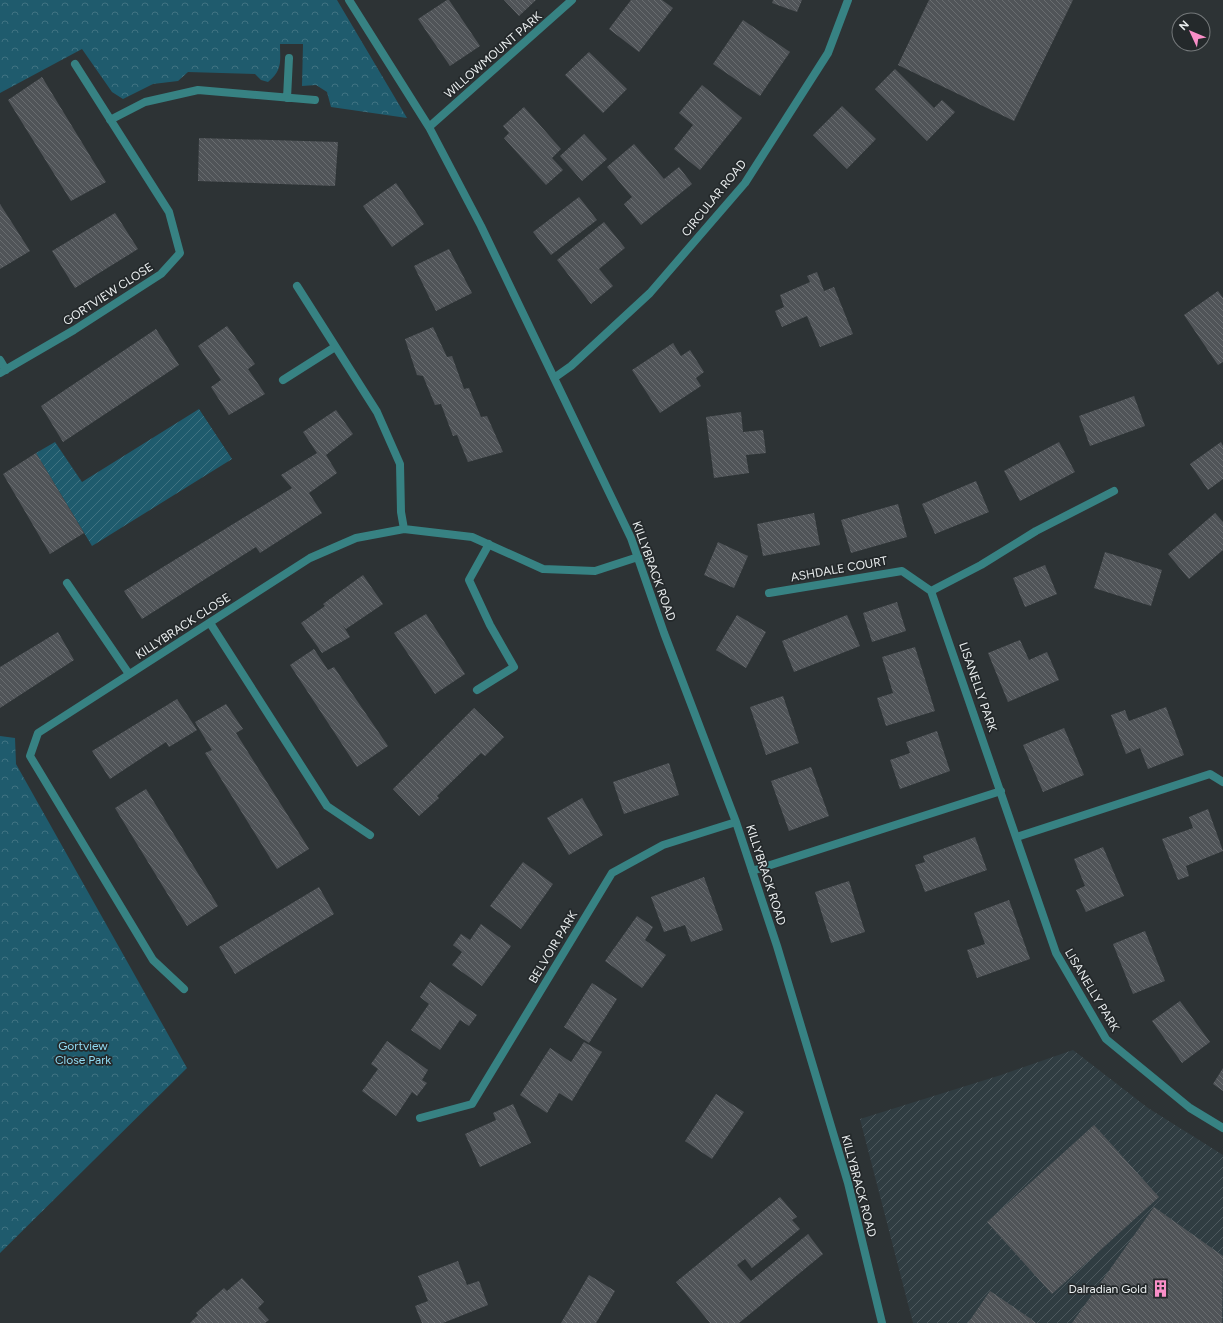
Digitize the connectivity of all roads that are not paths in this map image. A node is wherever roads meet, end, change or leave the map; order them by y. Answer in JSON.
{"nodes":[{"id":1,"x":349,"y":0,"type":"edge"},
{"id":2,"x":572,"y":0,"type":"edge"},
{"id":3,"x":848,"y":0,"type":"edge"},
{"id":4,"x":289,"y":58,"type":"dead end"},
{"id":5,"x":75,"y":64,"type":"dead end"},
{"id":6,"x":287,"y":98,"type":"junction"},
{"id":7,"x":315,"y":100,"type":"dead end"},
{"id":8,"x":110,"y":120,"type":"junction"},
{"id":9,"x":429,"y":127,"type":"junction"},
{"id":10,"x":297,"y":286,"type":"dead end"},
{"id":11,"x":335,"y":347,"type":"junction"},
{"id":12,"x":0,"y":360,"type":"edge"},
{"id":13,"x":3,"y":371,"type":"edge"},
{"id":14,"x":554,"y":378,"type":"junction"},
{"id":15,"x":283,"y":380,"type":"dead end"},
{"id":16,"x":1114,"y":491,"type":"dead end"},
{"id":17,"x":404,"y":529,"type":"junction"},
{"id":18,"x":489,"y":544,"type":"junction"},
{"id":19,"x":638,"y":557,"type":"junction"},
{"id":20,"x":67,"y":583,"type":"dead end"},
{"id":21,"x":931,"y":591,"type":"junction"},
{"id":22,"x":769,"y":593,"type":"dead end"},
{"id":23,"x":210,"y":623,"type":"junction"},
{"id":24,"x":129,"y":674,"type":"junction"},
{"id":25,"x":477,"y":690,"type":"dead end"},
{"id":26,"x":1223,"y":782,"type":"edge"},
{"id":27,"x":1001,"y":791,"type":"junction"},
{"id":28,"x":736,"y":822,"type":"junction"},
{"id":29,"x":370,"y":836,"type":"dead end"},
{"id":30,"x":1017,"y":837,"type":"junction"},
{"id":31,"x":752,"y":871,"type":"junction"},
{"id":32,"x":184,"y":989,"type":"dead end"},
{"id":33,"x":420,"y":1118,"type":"dead end"},
{"id":34,"x":1223,"y":1128,"type":"edge"},
{"id":35,"x":882,"y":1323,"type":"edge"}],
"edges":[{"from":1,"to":9,"type":"street","name":"KILLYBRACK ROAD"},
{"from":2,"to":9,"type":"street","name":"WILLOWMOUNT PARK"},
{"from":3,"to":14,"type":"street","name":"CIRCULAR ROAD"},
{"from":4,"to":6,"type":"street"},
{"from":5,"to":8,"type":"street","name":"GORTVIEW CLOSE"},
{"from":6,"to":7,"type":"street"},
{"from":6,"to":8,"type":"street"},
{"from":8,"to":13,"type":"street","name":"GORTVIEW CLOSE"},
{"from":9,"to":14,"type":"street","name":"KILLYBRACK ROAD"},
{"from":10,"to":11,"type":"street"},
{"from":11,"to":15,"type":"street"},
{"from":11,"to":17,"type":"street"},
{"from":12,"to":13,"type":"street"},
{"from":14,"to":19,"type":"street","name":"KILLYBRACK ROAD"},
{"from":16,"to":21,"type":"street"},
{"from":17,"to":18,"type":"street","name":"KILLYBRACK CLOSE"},
{"from":17,"to":23,"type":"street","name":"KILLYBRACK CLOSE"},
{"from":18,"to":19,"type":"street","name":"KILLYBRACK CLOSE"},
{"from":18,"to":25,"type":"street"},
{"from":19,"to":28,"type":"street","name":"KILLYBRACK ROAD"},
{"from":20,"to":24,"type":"street"},
{"from":21,"to":22,"type":"street","name":"ASHDALE COURT"},
{"from":21,"to":27,"type":"street","name":"LISANELLY PARK"},
{"from":23,"to":24,"type":"street","name":"KILLYBRACK CLOSE"},
{"from":23,"to":29,"type":"street"},
{"from":24,"to":32,"type":"street","name":"KILLYBRACK CLOSE"},
{"from":26,"to":30,"type":"street"},
{"from":27,"to":30,"type":"street","name":"LISANELLY PARK"},
{"from":27,"to":31,"type":"street"},
{"from":28,"to":31,"type":"street","name":"KILLYBRACK ROAD"},
{"from":28,"to":33,"type":"street","name":"BELVOIR PARK"},
{"from":30,"to":34,"type":"street","name":"LISANELLY PARK"},
{"from":31,"to":35,"type":"street","name":"KILLYBRACK ROAD"}]}
